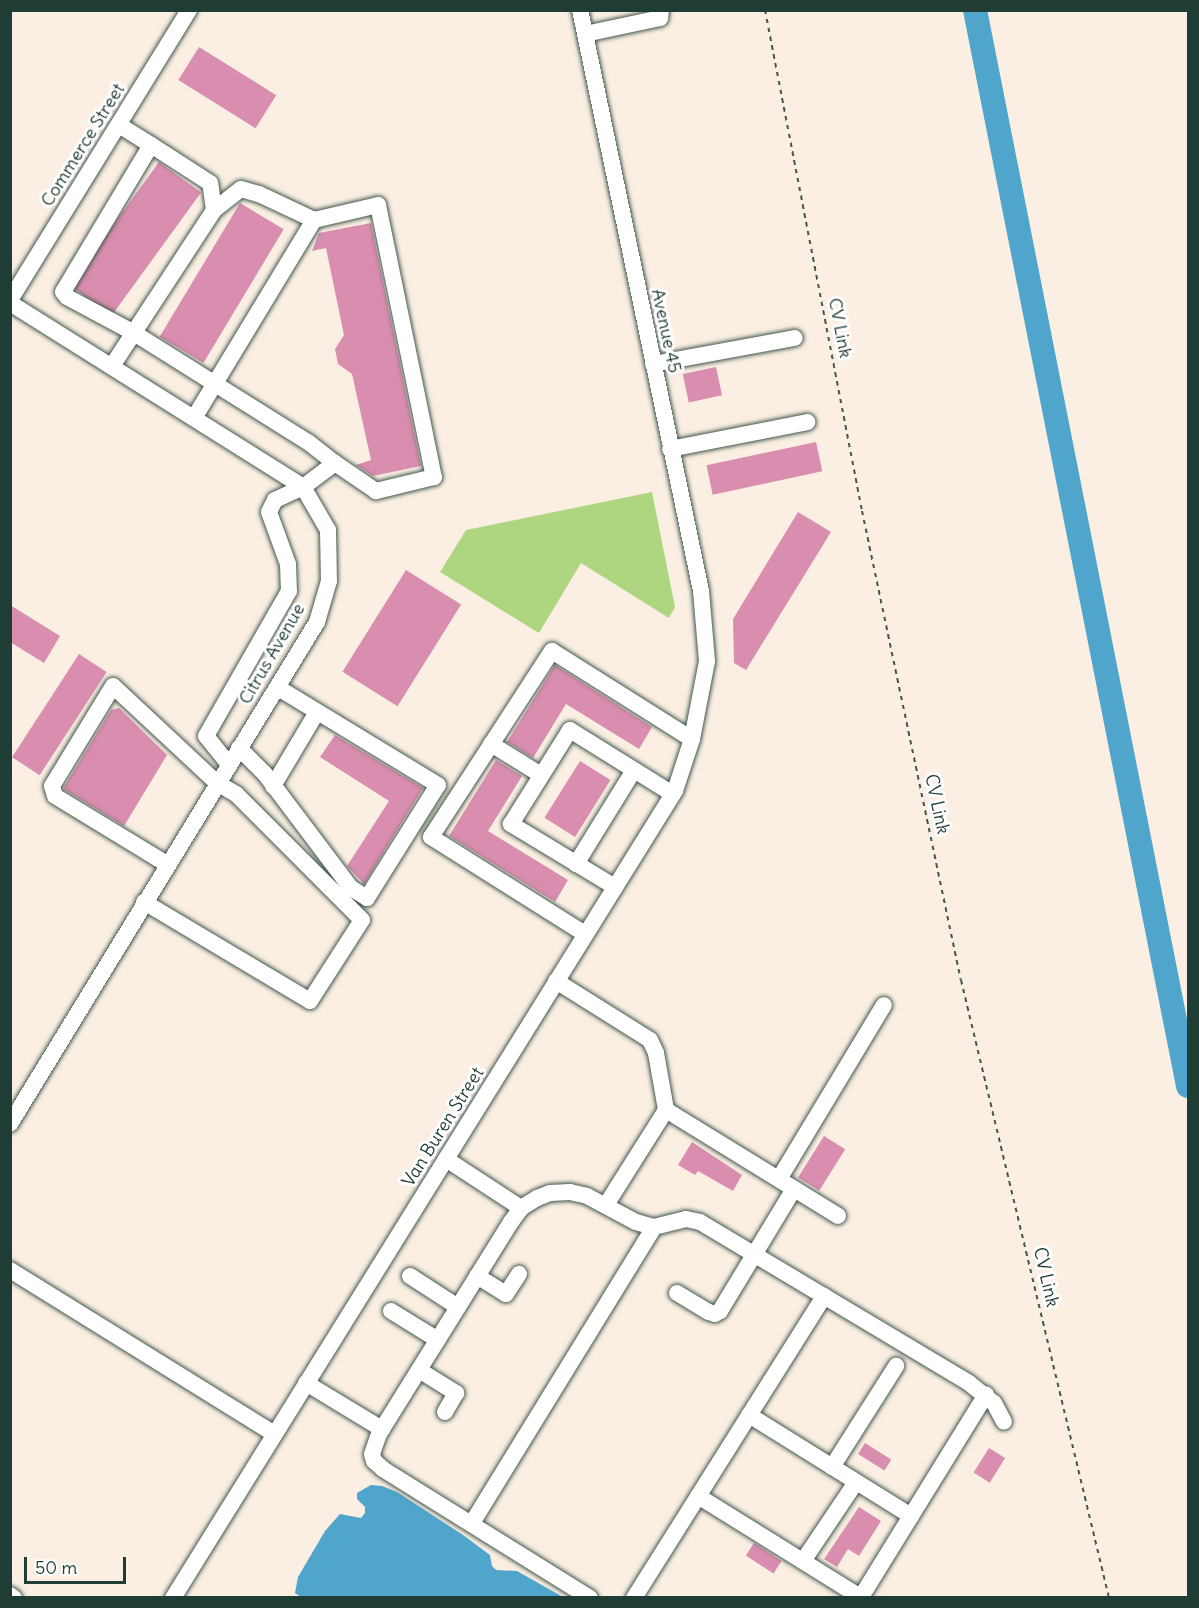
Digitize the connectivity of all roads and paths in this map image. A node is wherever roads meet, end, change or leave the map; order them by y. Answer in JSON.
{"nodes":[{"id":1,"x":189,"y":10,"type":"edge"},
{"id":2,"x":580,"y":10,"type":"edge"},
{"id":3,"x":661,"y":10,"type":"edge"},
{"id":4,"x":765,"y":10,"type":"edge"},
{"id":5,"x":585,"y":34,"type":"junction"},
{"id":6,"x":119,"y":125,"type":"junction"},
{"id":7,"x":151,"y":145,"type":"junction"},
{"id":8,"x":214,"y":210,"type":"junction"},
{"id":9,"x":314,"y":220,"type":"junction"},
{"id":10,"x":10,"y":301,"type":"edge"},
{"id":11,"x":134,"y":333,"type":"junction"},
{"id":12,"x":795,"y":338,"type":"dead end"},
{"id":13,"x":653,"y":364,"type":"junction"},
{"id":14,"x":112,"y":366,"type":"junction"},
{"id":15,"x":215,"y":384,"type":"junction"},
{"id":16,"x":194,"y":418,"type":"junction"},
{"id":17,"x":807,"y":422,"type":"dead end"},
{"id":18,"x":670,"y":449,"type":"junction"},
{"id":19,"x":335,"y":463,"type":"junction"},
{"id":20,"x":303,"y":487,"type":"junction"},
{"id":21,"x":707,"y":661,"type":"joint"},
{"id":22,"x":277,"y":687,"type":"junction"},
{"id":23,"x":318,"y":712,"type":"junction"},
{"id":24,"x":692,"y":739,"type":"junction"},
{"id":25,"x":491,"y":744,"type":"junction"},
{"id":26,"x":239,"y":748,"type":"junction"},
{"id":27,"x":229,"y":764,"type":"junction"},
{"id":28,"x":634,"y":770,"type":"junction"},
{"id":29,"x":541,"y":775,"type":"junction"},
{"id":30,"x":217,"y":783,"type":"junction"},
{"id":31,"x":273,"y":786,"type":"junction"},
{"id":32,"x":673,"y":794,"type":"junction"},
{"id":33,"x":167,"y":864,"type":"junction"},
{"id":34,"x":576,"y":864,"type":"junction"},
{"id":35,"x":615,"y":887,"type":"junction"},
{"id":36,"x":144,"y":902,"type":"junction"},
{"id":37,"x":585,"y":934,"type":"junction"},
{"id":38,"x":556,"y":981,"type":"junction"},
{"id":39,"x":884,"y":1005,"type":"dead end"},
{"id":40,"x":666,"y":1110,"type":"junction"},
{"id":41,"x":10,"y":1124,"type":"edge"},
{"id":42,"x":446,"y":1159,"type":"junction"},
{"id":43,"x":779,"y":1179,"type":"junction"},
{"id":44,"x":794,"y":1189,"type":"junction"},
{"id":45,"x":606,"y":1205,"type":"junction"},
{"id":46,"x":521,"y":1208,"type":"junction"},
{"id":47,"x":838,"y":1216,"type":"dead end"},
{"id":48,"x":654,"y":1227,"type":"junction"},
{"id":49,"x":754,"y":1254,"type":"junction"},
{"id":50,"x":10,"y":1270,"type":"edge"},
{"id":51,"x":519,"y":1274,"type":"dead end"},
{"id":52,"x":410,"y":1276,"type":"dead end"},
{"id":53,"x":477,"y":1276,"type":"junction"},
{"id":54,"x":677,"y":1293,"type":"dead end"},
{"id":55,"x":824,"y":1296,"type":"junction"},
{"id":56,"x":458,"y":1307,"type":"junction"},
{"id":57,"x":391,"y":1311,"type":"dead end"},
{"id":58,"x":438,"y":1340,"type":"junction"},
{"id":59,"x":896,"y":1366,"type":"dead end"},
{"id":60,"x":419,"y":1370,"type":"junction"},
{"id":61,"x":306,"y":1383,"type":"junction"},
{"id":62,"x":986,"y":1395,"type":"junction"},
{"id":63,"x":445,"y":1412,"type":"dead end"},
{"id":64,"x":749,"y":1416,"type":"junction"},
{"id":65,"x":1004,"y":1422,"type":"dead end"},
{"id":66,"x":382,"y":1429,"type":"junction"},
{"id":67,"x":274,"y":1434,"type":"junction"},
{"id":68,"x":831,"y":1467,"type":"junction"},
{"id":69,"x":856,"y":1482,"type":"junction"},
{"id":70,"x":698,"y":1496,"type":"junction"},
{"id":71,"x":911,"y":1516,"type":"junction"},
{"id":72,"x":472,"y":1523,"type":"junction"},
{"id":73,"x":803,"y":1561,"type":"junction"},
{"id":74,"x":862,"y":1597,"type":"edge"},
{"id":75,"x":173,"y":1598,"type":"edge"},
{"id":76,"x":590,"y":1598,"type":"edge"},
{"id":77,"x":634,"y":1598,"type":"edge"},
{"id":78,"x":1109,"y":1598,"type":"edge"}],
"edges":[{"from":1,"to":6,"type":"street","name":"Commerce Street"},
{"from":2,"to":5,"type":"street","name":"Avenue 45"},
{"from":3,"to":5,"type":"street"},
{"from":4,"to":78,"type":"path","name":"CV Link"},
{"from":5,"to":13,"type":"street","name":"Avenue 45"},
{"from":6,"to":7,"type":"street"},
{"from":6,"to":10,"type":"street","name":"Commerce Street"},
{"from":7,"to":8,"type":"street"},
{"from":7,"to":11,"type":"street"},
{"from":8,"to":9,"type":"street"},
{"from":8,"to":11,"type":"street"},
{"from":9,"to":15,"type":"street"},
{"from":9,"to":19,"type":"street"},
{"from":10,"to":14,"type":"street","name":"Citrus Avenue"},
{"from":11,"to":14,"type":"street"},
{"from":11,"to":15,"type":"street"},
{"from":12,"to":13,"type":"street"},
{"from":13,"to":18,"type":"street","name":"Avenue 45"},
{"from":14,"to":16,"type":"street","name":"Citrus Avenue"},
{"from":15,"to":16,"type":"street"},
{"from":15,"to":19,"type":"street"},
{"from":16,"to":20,"type":"street","name":"Citrus Avenue"},
{"from":17,"to":18,"type":"street"},
{"from":18,"to":21,"type":"street","name":"Avenue 45"},
{"from":19,"to":20,"type":"street"},
{"from":20,"to":22,"type":"street","name":"Citrus Avenue"},
{"from":20,"to":27,"type":"street"},
{"from":21,"to":24,"type":"street","name":"Van Buren Street"},
{"from":22,"to":23,"type":"street"},
{"from":22,"to":26,"type":"street","name":"Citrus Avenue"},
{"from":23,"to":31,"type":"street"},
{"from":23,"to":31,"type":"street"},
{"from":24,"to":25,"type":"street"},
{"from":24,"to":32,"type":"street","name":"Van Buren Street"},
{"from":25,"to":29,"type":"street"},
{"from":25,"to":37,"type":"street"},
{"from":26,"to":27,"type":"street","name":"Citrus Avenue"},
{"from":26,"to":31,"type":"street"},
{"from":27,"to":30,"type":"street","name":"Citrus Avenue"},
{"from":28,"to":29,"type":"street"},
{"from":28,"to":32,"type":"street"},
{"from":28,"to":34,"type":"street"},
{"from":29,"to":34,"type":"street"},
{"from":30,"to":33,"type":"street","name":"Citrus Avenue"},
{"from":30,"to":33,"type":"street"},
{"from":30,"to":36,"type":"street"},
{"from":32,"to":35,"type":"street","name":"Van Buren Street"},
{"from":33,"to":36,"type":"street","name":"Citrus Avenue"},
{"from":34,"to":35,"type":"street"},
{"from":35,"to":37,"type":"street","name":"Van Buren Street"},
{"from":36,"to":41,"type":"street","name":"Citrus Avenue"},
{"from":37,"to":38,"type":"street","name":"Van Buren Street"},
{"from":38,"to":40,"type":"street"},
{"from":38,"to":42,"type":"street","name":"Van Buren Street"},
{"from":39,"to":43,"type":"street"},
{"from":40,"to":43,"type":"street"},
{"from":40,"to":45,"type":"street"},
{"from":42,"to":46,"type":"street"},
{"from":42,"to":61,"type":"street","name":"Van Buren Street"},
{"from":43,"to":44,"type":"street"},
{"from":44,"to":47,"type":"street"},
{"from":44,"to":49,"type":"street"},
{"from":45,"to":46,"type":"street"},
{"from":45,"to":48,"type":"street"},
{"from":46,"to":53,"type":"street"},
{"from":48,"to":49,"type":"street"},
{"from":48,"to":72,"type":"street"},
{"from":49,"to":54,"type":"street"},
{"from":49,"to":55,"type":"street"},
{"from":50,"to":67,"type":"street"},
{"from":51,"to":53,"type":"street"},
{"from":52,"to":56,"type":"street"},
{"from":53,"to":56,"type":"street"},
{"from":55,"to":62,"type":"street"},
{"from":55,"to":64,"type":"street"},
{"from":56,"to":58,"type":"street"},
{"from":57,"to":58,"type":"street"},
{"from":58,"to":60,"type":"street"},
{"from":59,"to":68,"type":"street"},
{"from":60,"to":63,"type":"street"},
{"from":60,"to":66,"type":"street"},
{"from":61,"to":66,"type":"street"},
{"from":61,"to":67,"type":"street","name":"Van Buren Street"},
{"from":62,"to":65,"type":"street"},
{"from":62,"to":71,"type":"street"},
{"from":64,"to":68,"type":"street"},
{"from":64,"to":70,"type":"street"},
{"from":66,"to":72,"type":"street"},
{"from":67,"to":75,"type":"street","name":"Van Buren Street"},
{"from":68,"to":69,"type":"street"},
{"from":69,"to":71,"type":"street"},
{"from":69,"to":73,"type":"street"},
{"from":70,"to":73,"type":"street"},
{"from":70,"to":77,"type":"street"},
{"from":71,"to":74,"type":"street"},
{"from":72,"to":76,"type":"street"},
{"from":73,"to":74,"type":"street"}]}
